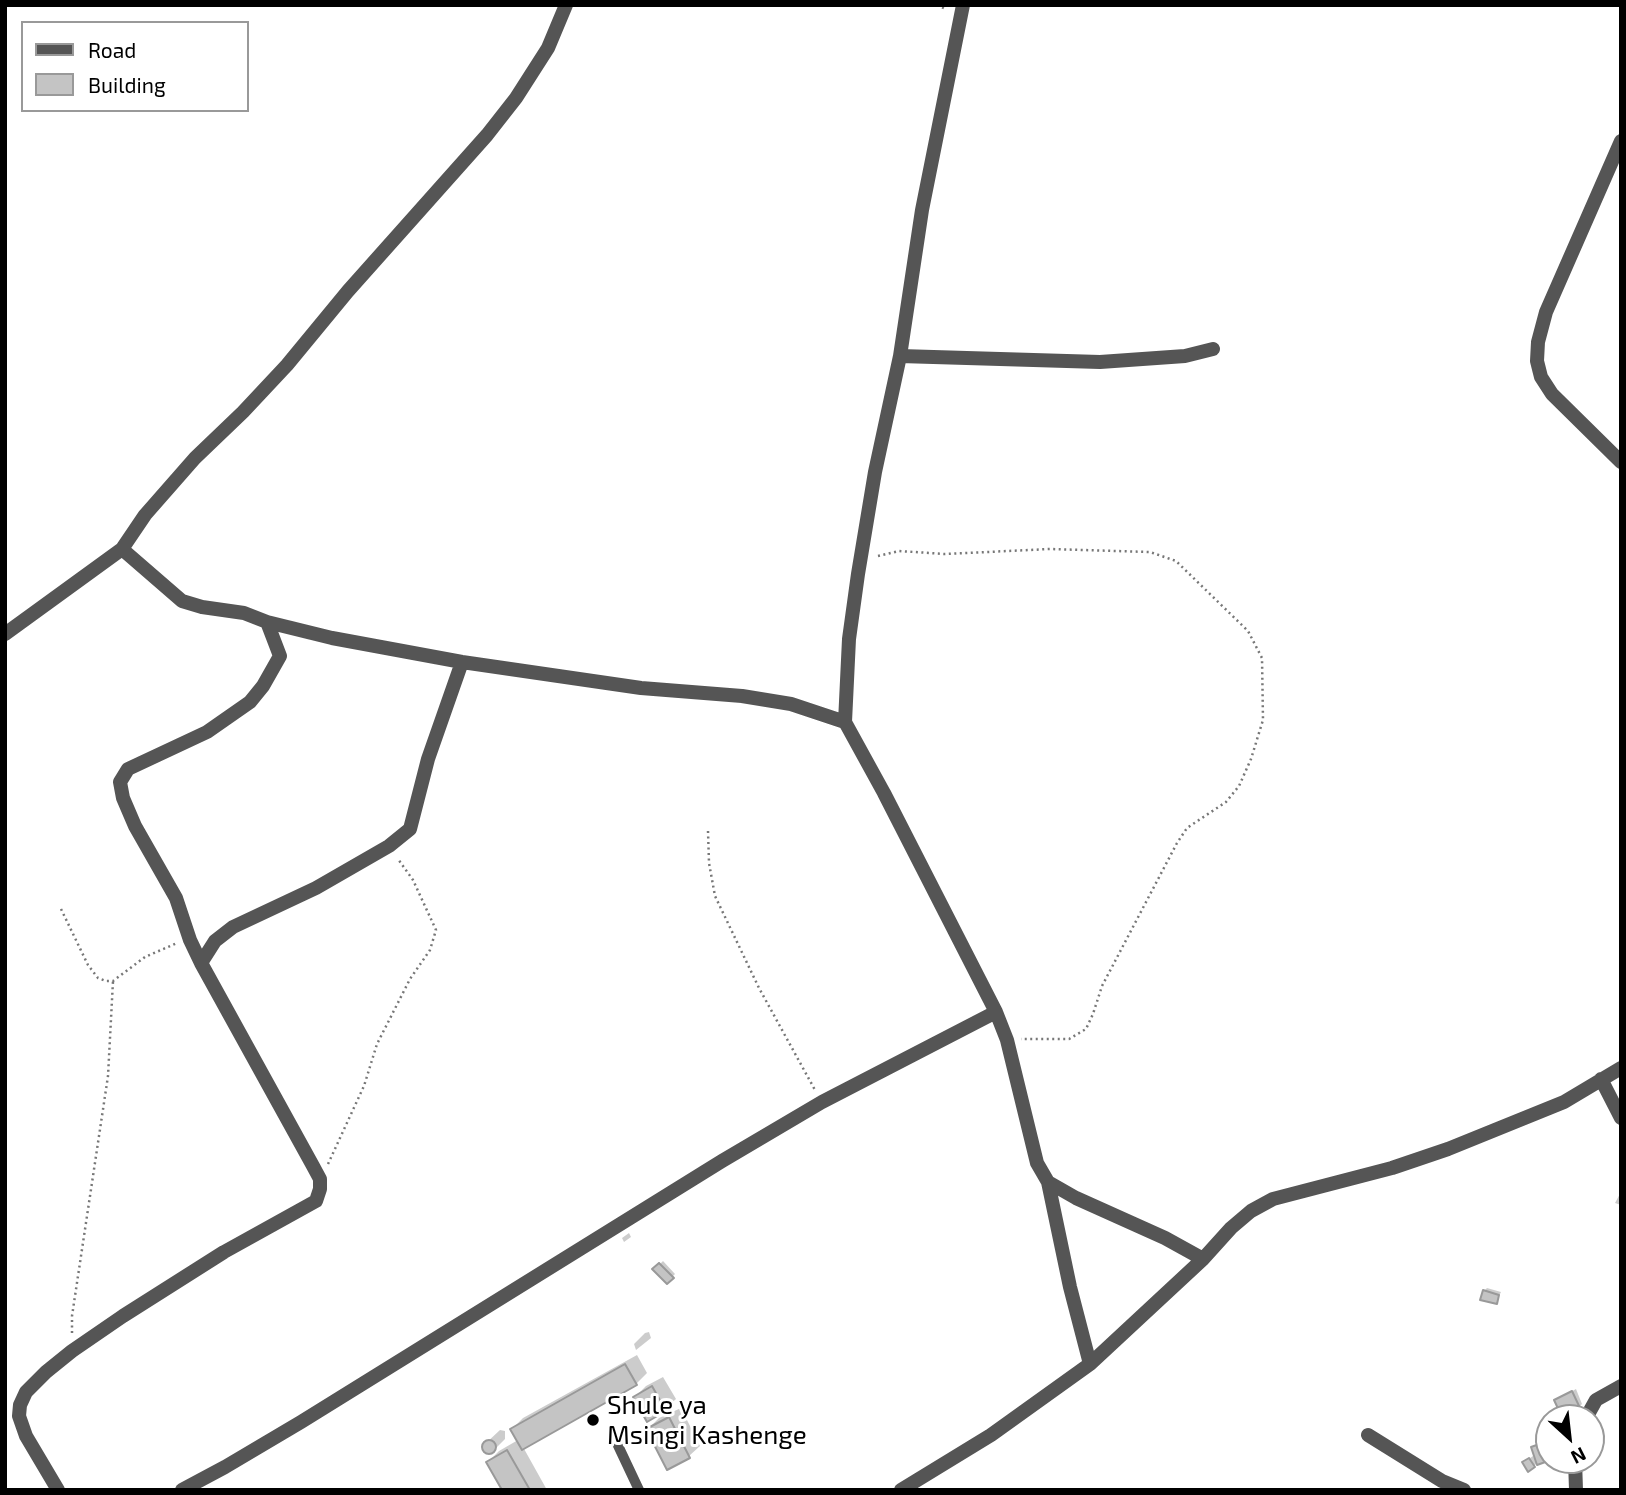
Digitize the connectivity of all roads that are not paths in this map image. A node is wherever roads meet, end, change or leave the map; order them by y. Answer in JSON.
{"nodes":[{"id":1,"x":566,"y":5,"type":"edge"},
{"id":2,"x":963,"y":5,"type":"edge"},
{"id":3,"x":1621,"y":141,"type":"edge"},
{"id":4,"x":1213,"y":349,"type":"dead end"},
{"id":5,"x":900,"y":356,"type":"junction"},
{"id":6,"x":1621,"y":462,"type":"edge"},
{"id":7,"x":122,"y":549,"type":"junction"},
{"id":8,"x":267,"y":622,"type":"junction"},
{"id":9,"x":5,"y":634,"type":"edge"},
{"id":10,"x":462,"y":662,"type":"junction"},
{"id":11,"x":845,"y":722,"type":"junction"},
{"id":12,"x":201,"y":963,"type":"junction"},
{"id":13,"x":996,"y":1012,"type":"junction"},
{"id":14,"x":1621,"y":1068,"type":"edge"},
{"id":15,"x":1601,"y":1079,"type":"junction"},
{"id":16,"x":1621,"y":1118,"type":"edge"},
{"id":17,"x":1048,"y":1182,"type":"junction"},
{"id":18,"x":1203,"y":1259,"type":"junction"},
{"id":19,"x":1090,"y":1364,"type":"junction"},
{"id":20,"x":1621,"y":1385,"type":"edge"},
{"id":21,"x":1594,"y":1404,"type":"edge"},
{"id":22,"x":1368,"y":1435,"type":"dead end"},
{"id":23,"x":614,"y":1437,"type":"dead end"},
{"id":24,"x":58,"y":1490,"type":"edge"},
{"id":25,"x":182,"y":1490,"type":"edge"},
{"id":26,"x":639,"y":1490,"type":"edge"},
{"id":27,"x":901,"y":1490,"type":"edge"},
{"id":28,"x":1464,"y":1490,"type":"edge"}],
"edges":[{"from":1,"to":7,"type":"street"},
{"from":2,"to":5,"type":"street"},
{"from":3,"to":6,"type":"street"},
{"from":4,"to":5,"type":"street"},
{"from":5,"to":11,"type":"street"},
{"from":7,"to":8,"type":"street"},
{"from":7,"to":9,"type":"street"},
{"from":8,"to":10,"type":"street"},
{"from":8,"to":12,"type":"street"},
{"from":10,"to":11,"type":"street"},
{"from":10,"to":12,"type":"street"},
{"from":11,"to":13,"type":"street"},
{"from":12,"to":24,"type":"street"},
{"from":13,"to":17,"type":"street"},
{"from":13,"to":25,"type":"street"},
{"from":14,"to":15,"type":"street"},
{"from":15,"to":16,"type":"street"},
{"from":15,"to":18,"type":"street"},
{"from":17,"to":18,"type":"street"},
{"from":17,"to":19,"type":"street"},
{"from":18,"to":19,"type":"street"},
{"from":19,"to":27,"type":"street"},
{"from":20,"to":21,"type":"street"},
{"from":22,"to":28,"type":"street"},
{"from":23,"to":26,"type":"lane"}]}
